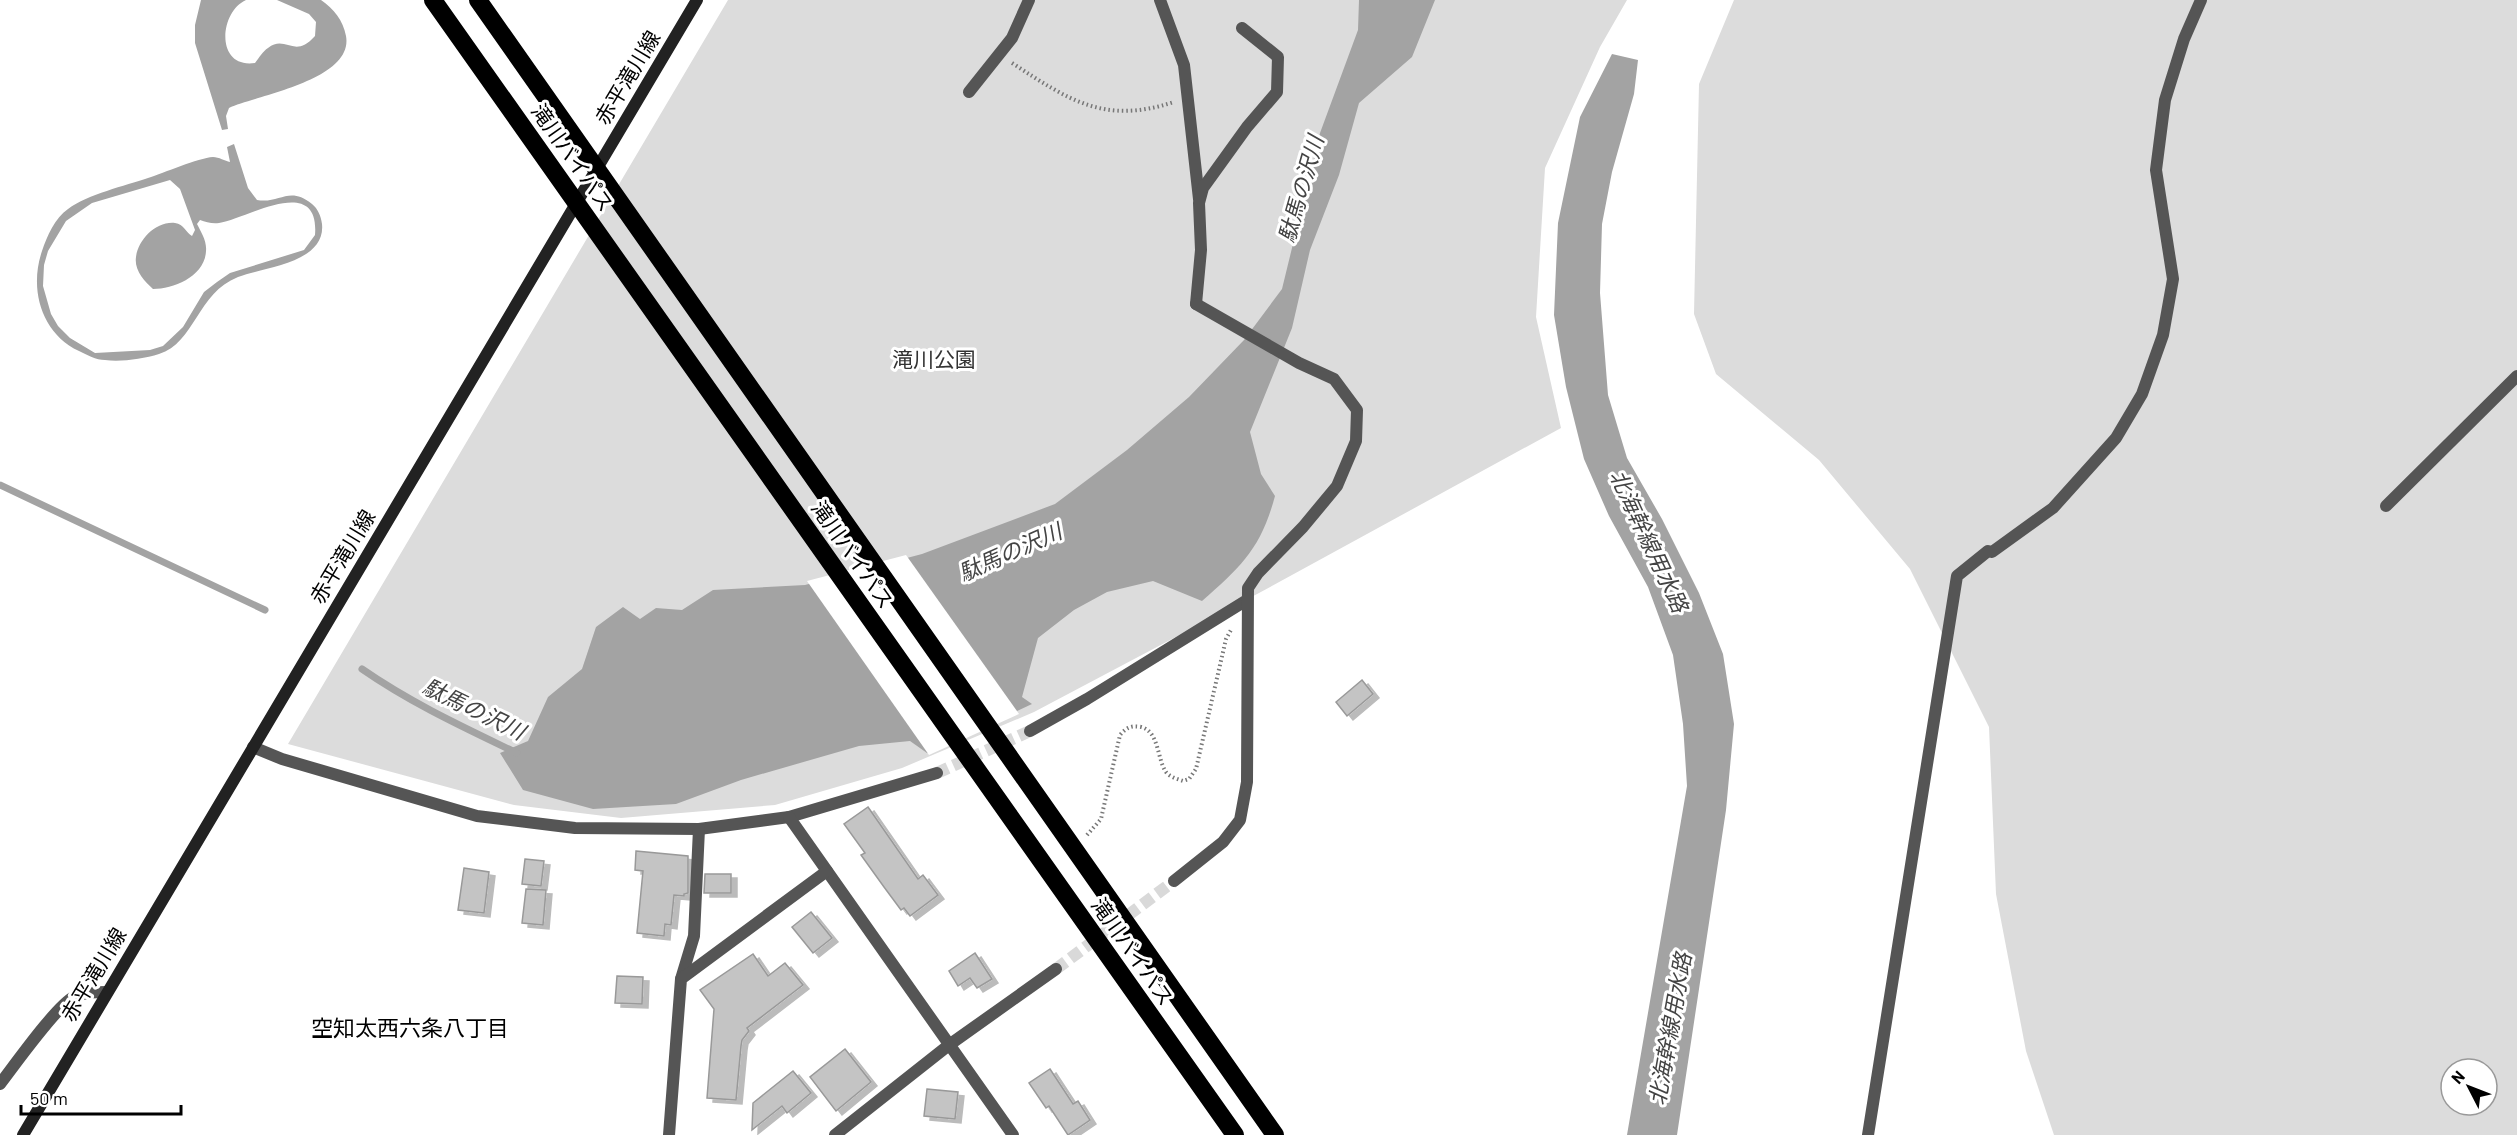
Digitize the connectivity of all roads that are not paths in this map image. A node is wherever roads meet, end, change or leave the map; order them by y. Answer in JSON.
{"nodes":[{"id":1,"x":433,"y":0,"type":"edge"},
{"id":2,"x":478,"y":0,"type":"edge"},
{"id":3,"x":697,"y":0,"type":"edge"},
{"id":4,"x":1029,"y":0,"type":"edge"},
{"id":5,"x":1160,"y":0,"type":"edge"},
{"id":6,"x":2201,"y":0,"type":"edge"},
{"id":7,"x":1242,"y":28,"type":"dead end"},
{"id":8,"x":969,"y":92,"type":"dead end"},
{"id":9,"x":1199,"y":203,"type":"junction"},
{"id":10,"x":2517,"y":376,"type":"edge"},
{"id":11,"x":2386,"y":506,"type":"dead end"},
{"id":12,"x":1247,"y":600,"type":"junction"},
{"id":13,"x":1030,"y":730,"type":"tunnel mouth"},
{"id":14,"x":253,"y":747,"type":"junction"},
{"id":15,"x":938,"y":773,"type":"tunnel mouth"},
{"id":16,"x":789,"y":817,"type":"junction"},
{"id":17,"x":699,"y":829,"type":"junction"},
{"id":18,"x":827,"y":871,"type":"junction"},
{"id":19,"x":1174,"y":881,"type":"tunnel mouth"},
{"id":20,"x":1056,"y":969,"type":"tunnel mouth"},
{"id":21,"x":681,"y":979,"type":"junction"},
{"id":22,"x":106,"y":992,"type":"junction"},
{"id":23,"x":949,"y":1045,"type":"junction"},
{"id":24,"x":0,"y":1084,"type":"edge"},
{"id":25,"x":23,"y":1135,"type":"edge"},
{"id":26,"x":669,"y":1135,"type":"edge"},
{"id":27,"x":836,"y":1135,"type":"edge"},
{"id":28,"x":1013,"y":1135,"type":"edge"},
{"id":29,"x":1234,"y":1135,"type":"edge"},
{"id":30,"x":1275,"y":1135,"type":"edge"},
{"id":31,"x":1868,"y":1135,"type":"edge"}],
"edges":[{"from":1,"to":29,"type":"highway","name":"滝川バイパス"},
{"from":2,"to":30,"type":"highway","name":"滝川バイパス"},
{"from":3,"to":14,"type":"main road","name":"赤平滝川線"},
{"from":4,"to":8,"type":"street"},
{"from":5,"to":9,"type":"street"},
{"from":6,"to":31,"type":"street"},
{"from":7,"to":9,"type":"street"},
{"from":9,"to":12,"type":"street"},
{"from":10,"to":11,"type":"street"},
{"from":12,"to":13,"type":"street"},
{"from":12,"to":19,"type":"street"},
{"from":14,"to":17,"type":"street"},
{"from":14,"to":22,"type":"main road","name":"赤平滝川線"},
{"from":15,"to":16,"type":"street"},
{"from":16,"to":17,"type":"street"},
{"from":16,"to":18,"type":"street"},
{"from":17,"to":21,"type":"street"},
{"from":18,"to":21,"type":"street"},
{"from":18,"to":23,"type":"street"},
{"from":20,"to":23,"type":"street"},
{"from":21,"to":26,"type":"street"},
{"from":22,"to":24,"type":"street"},
{"from":22,"to":25,"type":"main road","name":"赤平滝川線"},
{"from":23,"to":27,"type":"street"},
{"from":23,"to":28,"type":"street"}]}
